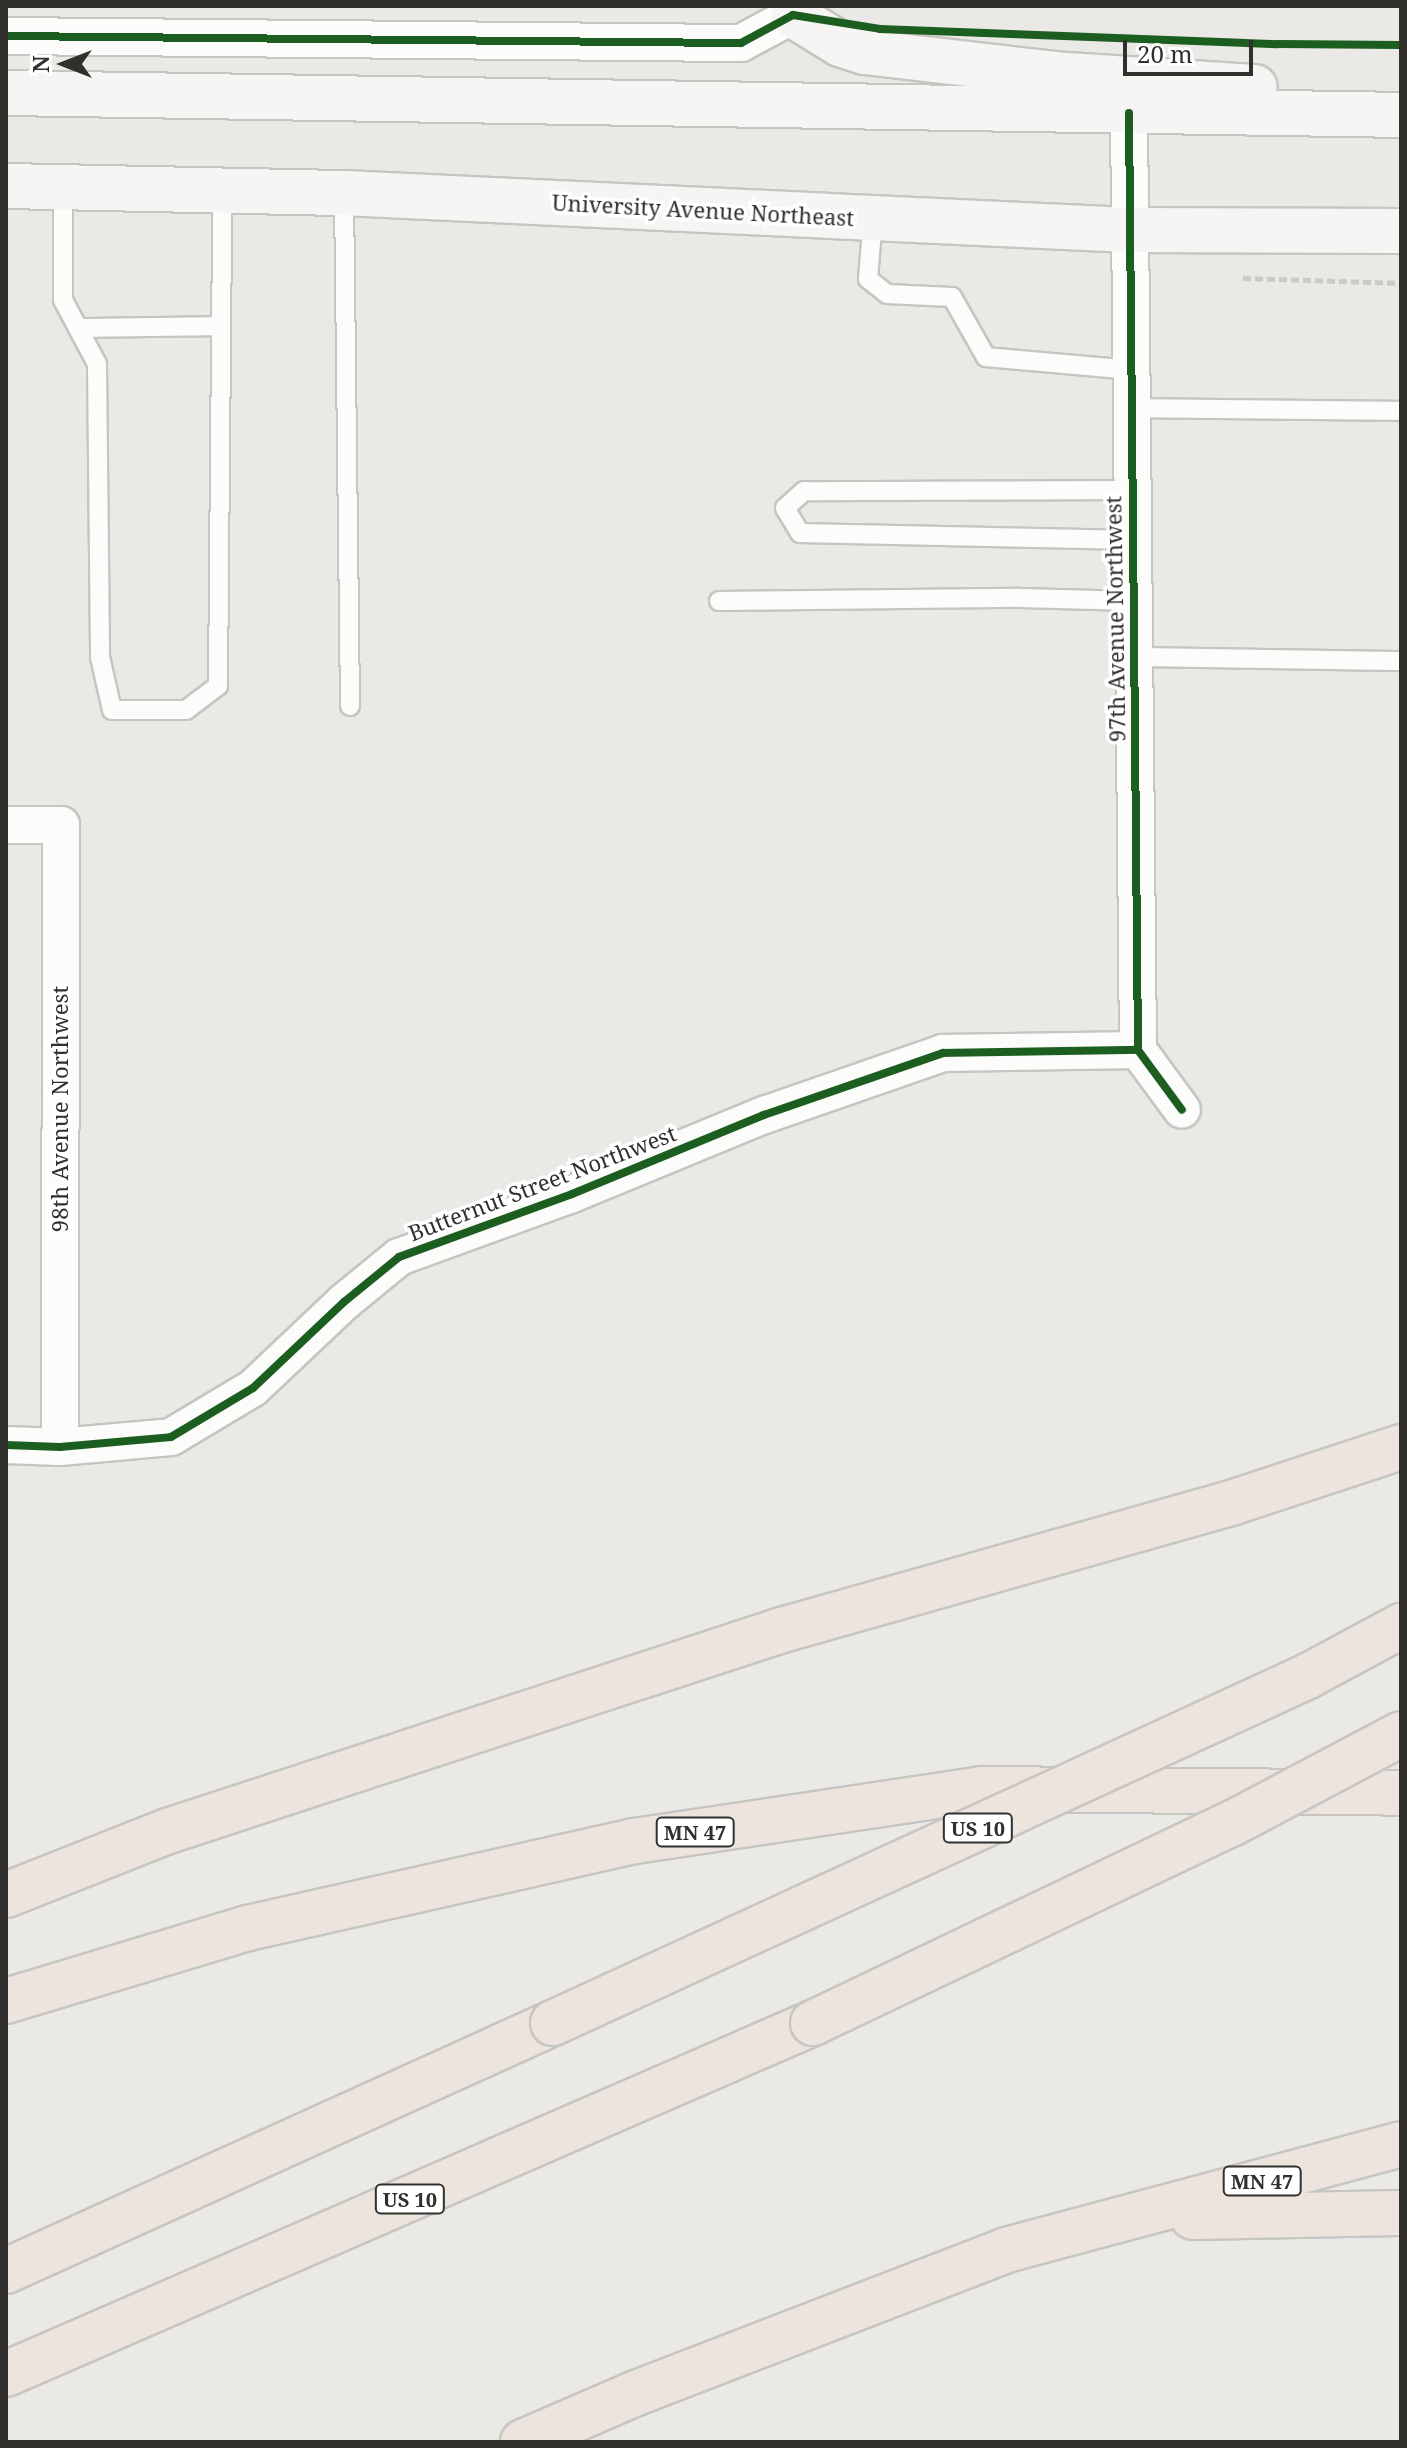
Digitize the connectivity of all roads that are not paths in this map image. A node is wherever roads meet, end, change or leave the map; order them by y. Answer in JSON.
{"nodes":[{"id":1,"x":793,"y":10,"type":"edge"},
{"id":2,"x":6,"y":36,"type":"edge"},
{"id":3,"x":6,"y":93,"type":"edge"},
{"id":4,"x":1401,"y":97,"type":"edge"},
{"id":5,"x":1129,"y":113,"type":"junction"},
{"id":6,"x":1401,"y":115,"type":"edge"},
{"id":7,"x":6,"y":186,"type":"edge"},
{"id":8,"x":63,"y":187,"type":"junction"},
{"id":9,"x":222,"y":189,"type":"junction"},
{"id":10,"x":344,"y":193,"type":"junction"},
{"id":11,"x":873,"y":218,"type":"junction"},
{"id":12,"x":1129,"y":230,"type":"junction"},
{"id":13,"x":1401,"y":231,"type":"edge"},
{"id":14,"x":221,"y":326,"type":"junction"},
{"id":15,"x":78,"y":328,"type":"junction"},
{"id":16,"x":1131,"y":370,"type":"junction"},
{"id":17,"x":1132,"y":408,"type":"junction"},
{"id":18,"x":1401,"y":411,"type":"edge"},
{"id":19,"x":1132,"y":490,"type":"junction"},
{"id":20,"x":1133,"y":540,"type":"junction"},
{"id":21,"x":719,"y":601,"type":"dead end"},
{"id":22,"x":1134,"y":601,"type":"junction"},
{"id":23,"x":1134,"y":657,"type":"junction"},
{"id":24,"x":1401,"y":661,"type":"edge"},
{"id":25,"x":350,"y":706,"type":"dead end"},
{"id":26,"x":6,"y":825,"type":"edge"},
{"id":27,"x":1138,"y":1050,"type":"junction"},
{"id":28,"x":1182,"y":1110,"type":"dead end"},
{"id":29,"x":6,"y":1445,"type":"edge"},
{"id":30,"x":60,"y":1447,"type":"junction"},
{"id":31,"x":1401,"y":1447,"type":"edge"},
{"id":32,"x":1401,"y":1626,"type":"edge"},
{"id":33,"x":1401,"y":1734,"type":"edge"},
{"id":34,"x":1401,"y":1793,"type":"edge"},
{"id":35,"x":6,"y":1895,"type":"edge"},
{"id":36,"x":6,"y":2001,"type":"edge"},
{"id":37,"x":1401,"y":2144,"type":"edge"},
{"id":38,"x":1401,"y":2213,"type":"edge"},
{"id":39,"x":1123,"y":2219,"type":"junction"},
{"id":40,"x":6,"y":2271,"type":"edge"},
{"id":41,"x":6,"y":2374,"type":"edge"},
{"id":42,"x":523,"y":2442,"type":"edge"}],
"edges":[{"from":1,"to":2,"type":"street"},
{"from":1,"to":4,"type":"main road"},
{"from":3,"to":5,"type":"main road"},
{"from":5,"to":6,"type":"main road"},
{"from":5,"to":12,"type":"street","name":"97th Avenue Northwest"},
{"from":7,"to":8,"type":"main road","name":"University Avenue Northeast"},
{"from":8,"to":9,"type":"main road","name":"University Avenue Northeast"},
{"from":8,"to":15,"type":"lane"},
{"from":9,"to":10,"type":"main road","name":"University Avenue Northeast"},
{"from":9,"to":14,"type":"lane"},
{"from":10,"to":11,"type":"main road","name":"University Avenue Northeast"},
{"from":10,"to":25,"type":"lane"},
{"from":11,"to":12,"type":"main road","name":"University Avenue Northeast"},
{"from":11,"to":16,"type":"lane"},
{"from":12,"to":13,"type":"main road","name":"University Avenue Northeast"},
{"from":12,"to":16,"type":"street","name":"97th Avenue Northwest"},
{"from":14,"to":15,"type":"lane"},
{"from":14,"to":15,"type":"lane"},
{"from":16,"to":17,"type":"street","name":"97th Avenue Northwest"},
{"from":17,"to":18,"type":"lane"},
{"from":17,"to":19,"type":"street","name":"97th Avenue Northwest"},
{"from":19,"to":20,"type":"street","name":"97th Avenue Northwest"},
{"from":19,"to":20,"type":"lane"},
{"from":20,"to":22,"type":"street","name":"97th Avenue Northwest"},
{"from":21,"to":22,"type":"lane"},
{"from":22,"to":23,"type":"street","name":"97th Avenue Northwest"},
{"from":23,"to":24,"type":"lane"},
{"from":23,"to":27,"type":"street","name":"97th Avenue Northwest"},
{"from":26,"to":30,"type":"street","name":"98th Avenue Northwest"},
{"from":27,"to":28,"type":"street"},
{"from":27,"to":30,"type":"street","name":"Butternut Street Northwest"},
{"from":29,"to":30,"type":"street","name":"Butternut Street Northwest"},
{"from":31,"to":35,"type":"highway"},
{"from":32,"to":40,"type":"highway","number":"US 10","bridge":true},
{"from":33,"to":41,"type":"highway","number":"US 10","bridge":true},
{"from":34,"to":36,"type":"highway","number":"MN 47"},
{"from":37,"to":39,"type":"highway","number":"MN 47"},
{"from":38,"to":39,"type":"highway"},
{"from":39,"to":42,"type":"highway","number":"MN 47"}]}
